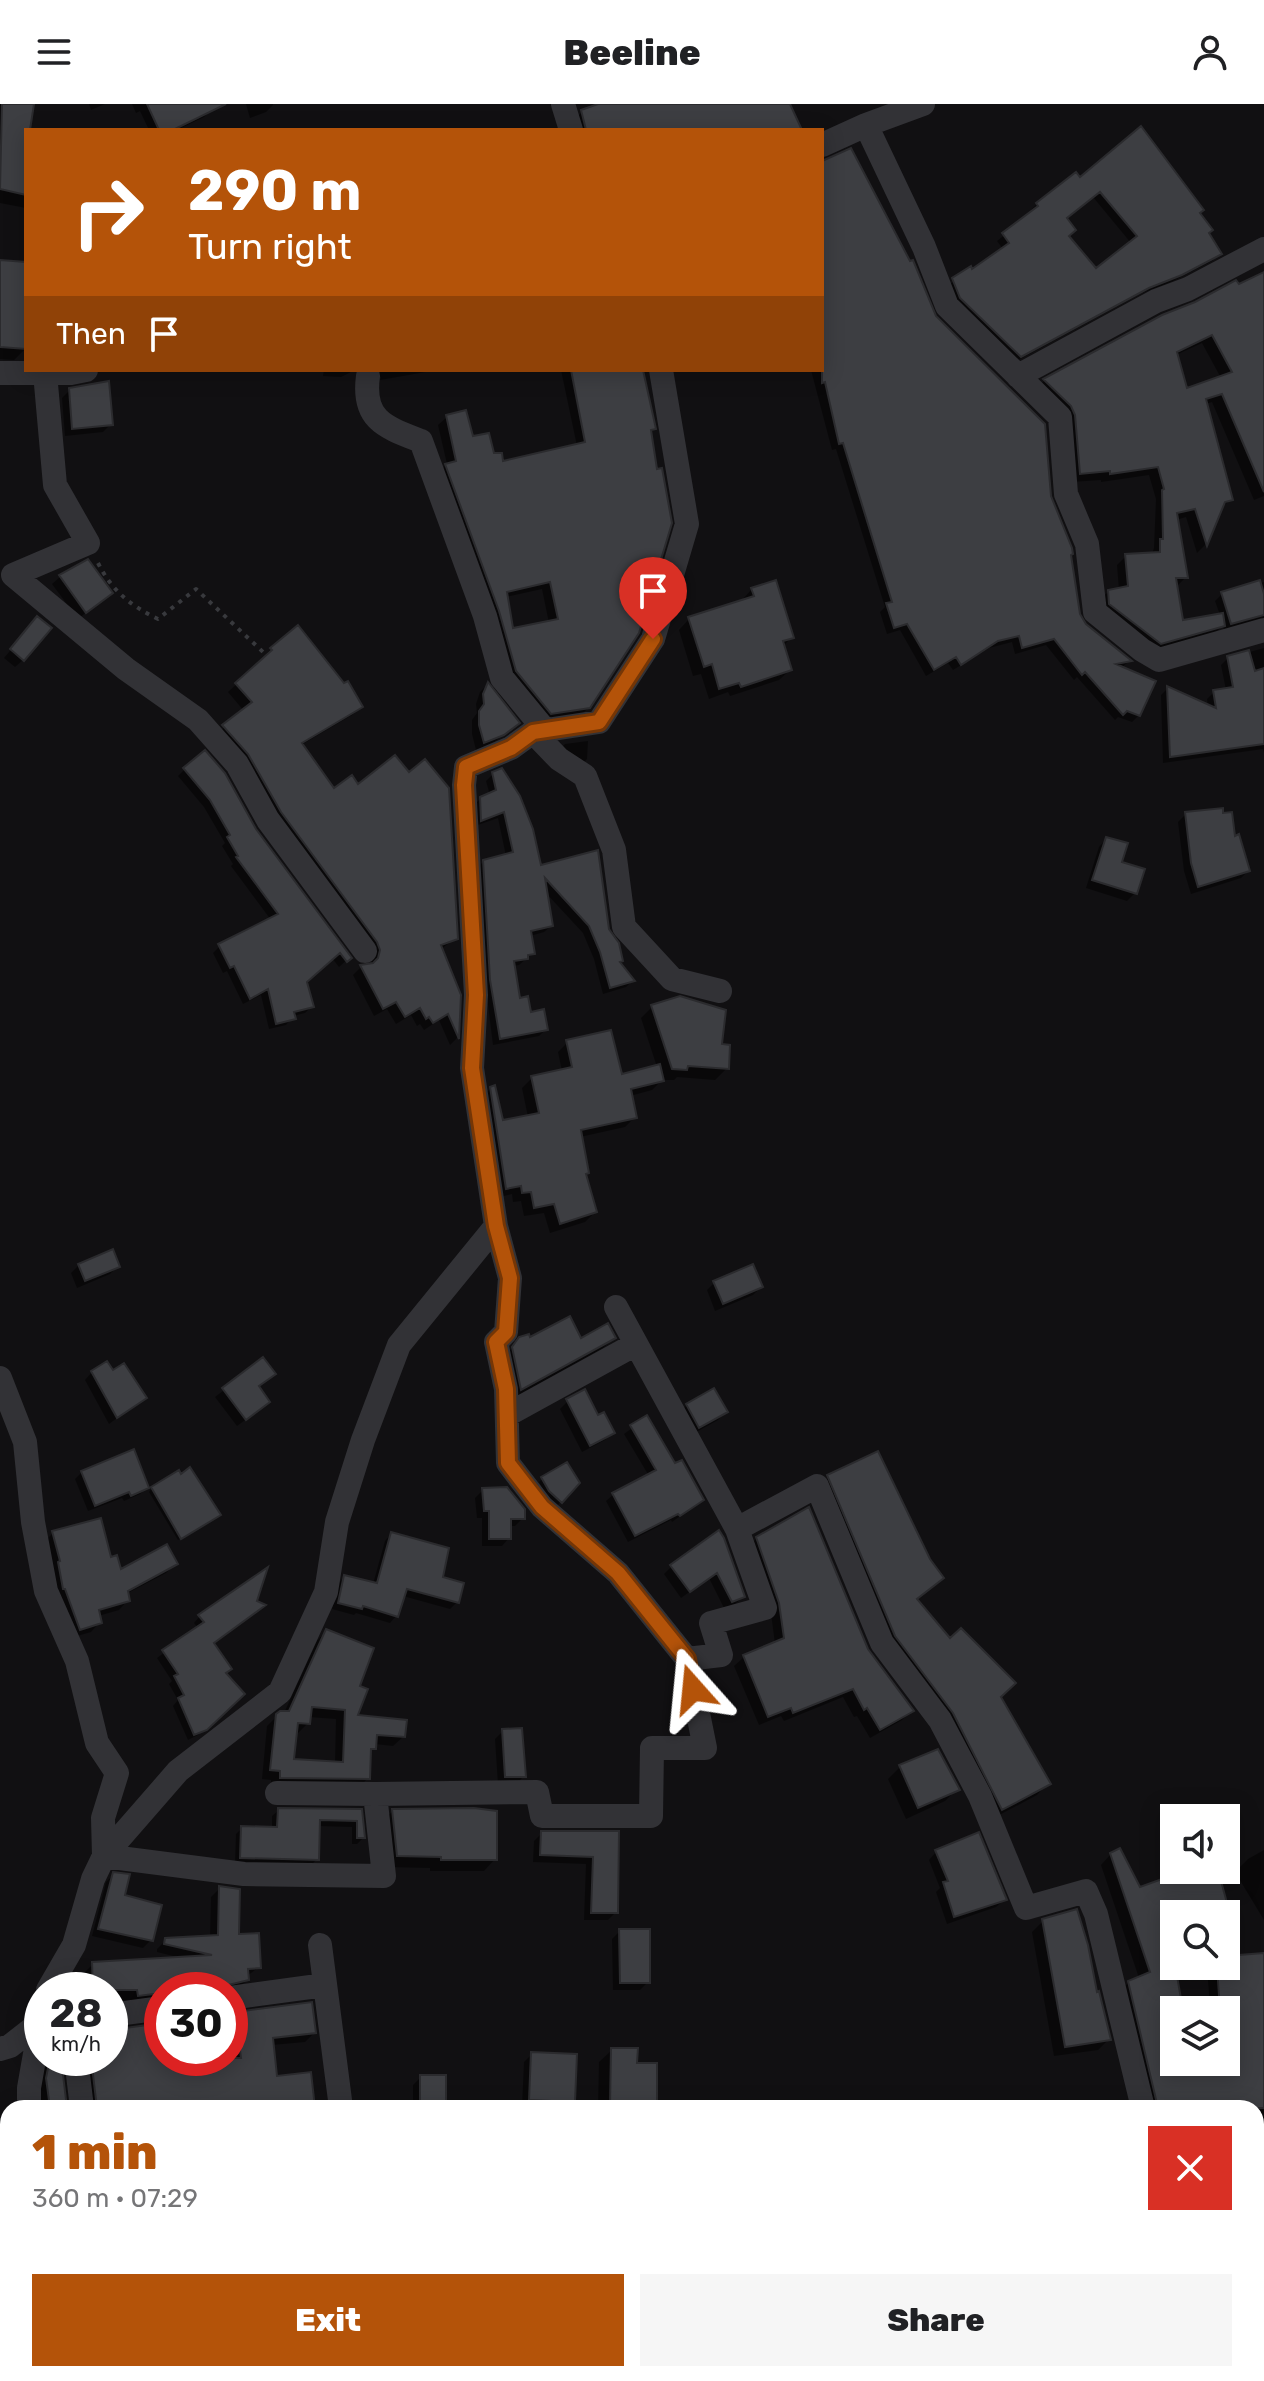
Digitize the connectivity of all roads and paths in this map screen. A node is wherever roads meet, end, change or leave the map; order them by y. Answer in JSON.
{"nodes":[{"id":1,"x":563,"y":104,"type":"edge"},
{"id":2,"x":911,"y":106,"type":"edge"},
{"id":3,"x":866,"y":125,"type":"junction"},
{"id":4,"x":570,"y":128,"type":"edge"},
{"id":5,"x":824,"y":144,"type":"edge"},
{"id":6,"x":1264,"y":249,"type":"edge"},
{"id":7,"x":76,"y":372,"type":"edge"},
{"id":8,"x":661,"y":372,"type":"edge"},
{"id":9,"x":0,"y":373,"type":"edge"},
{"id":10,"x":45,"y":373,"type":"junction"},
{"id":11,"x":368,"y":376,"type":"dead end"},
{"id":12,"x":1018,"y":376,"type":"junction"},
{"id":13,"x":88,"y":543,"type":"junction"},
{"id":14,"x":6,"y":578,"type":"edge"},
{"id":15,"x":1264,"y":630,"type":"edge"},
{"id":16,"x":263,"y":652,"type":"dead end"},
{"id":17,"x":539,"y":731,"type":"junction"},
{"id":18,"x":365,"y":951,"type":"dead end"},
{"id":19,"x":720,"y":991,"type":"dead end"},
{"id":20,"x":496,"y":1226,"type":"junction"},
{"id":21,"x":616,"y":1307,"type":"dead end"},
{"id":22,"x":636,"y":1344,"type":"junction"},
{"id":23,"x":0,"y":1378,"type":"edge"},
{"id":24,"x":507,"y":1415,"type":"junction"},
{"id":25,"x":737,"y":1529,"type":"junction"},
{"id":26,"x":687,"y":1659,"type":"junction"},
{"id":27,"x":277,"y":1793,"type":"dead end"},
{"id":28,"x":375,"y":1794,"type":"junction"},
{"id":29,"x":104,"y":1856,"type":"junction"},
{"id":30,"x":320,"y":1945,"type":"dead end"},
{"id":31,"x":58,"y":1972,"type":"edge"},
{"id":32,"x":325,"y":1985,"type":"junction"},
{"id":33,"x":248,"y":1996,"type":"edge"},
{"id":34,"x":24,"y":2034,"type":"edge"},
{"id":35,"x":0,"y":2049,"type":"edge"},
{"id":36,"x":31,"y":2076,"type":"edge"},
{"id":37,"x":78,"y":2076,"type":"edge"},
{"id":38,"x":29,"y":2100,"type":"edge"},
{"id":39,"x":81,"y":2100,"type":"edge"},
{"id":40,"x":340,"y":2100,"type":"edge"},
{"id":41,"x":1141,"y":2100,"type":"edge"}],
"edges":[{"from":1,"to":4,"type":"street"},
{"from":2,"to":3,"type":"street"},
{"from":3,"to":5,"type":"street"},
{"from":3,"to":12,"type":"street"},
{"from":6,"to":12,"type":"street"},
{"from":7,"to":10,"type":"street"},
{"from":8,"to":17,"type":"street"},
{"from":9,"to":10,"type":"street"},
{"from":10,"to":13,"type":"street"},
{"from":11,"to":17,"type":"street"},
{"from":12,"to":15,"type":"street"},
{"from":13,"to":14,"type":"street"},
{"from":13,"to":16,"type":"path"},
{"from":14,"to":18,"type":"street"},
{"from":17,"to":19,"type":"street"},
{"from":17,"to":20,"type":"street"},
{"from":20,"to":24,"type":"street"},
{"from":20,"to":29,"type":"street"},
{"from":21,"to":22,"type":"street"},
{"from":22,"to":24,"type":"street"},
{"from":22,"to":25,"type":"street"},
{"from":23,"to":29,"type":"street"},
{"from":24,"to":26,"type":"street"},
{"from":25,"to":26,"type":"street"},
{"from":25,"to":41,"type":"street"},
{"from":26,"to":28,"type":"street"},
{"from":27,"to":28,"type":"street"},
{"from":28,"to":29,"type":"street"},
{"from":29,"to":31,"type":"street"},
{"from":30,"to":32,"type":"street"},
{"from":32,"to":33,"type":"street"},
{"from":32,"to":40,"type":"street"},
{"from":34,"to":35,"type":"street"},
{"from":36,"to":38,"type":"street"},
{"from":37,"to":39,"type":"street"}]}
